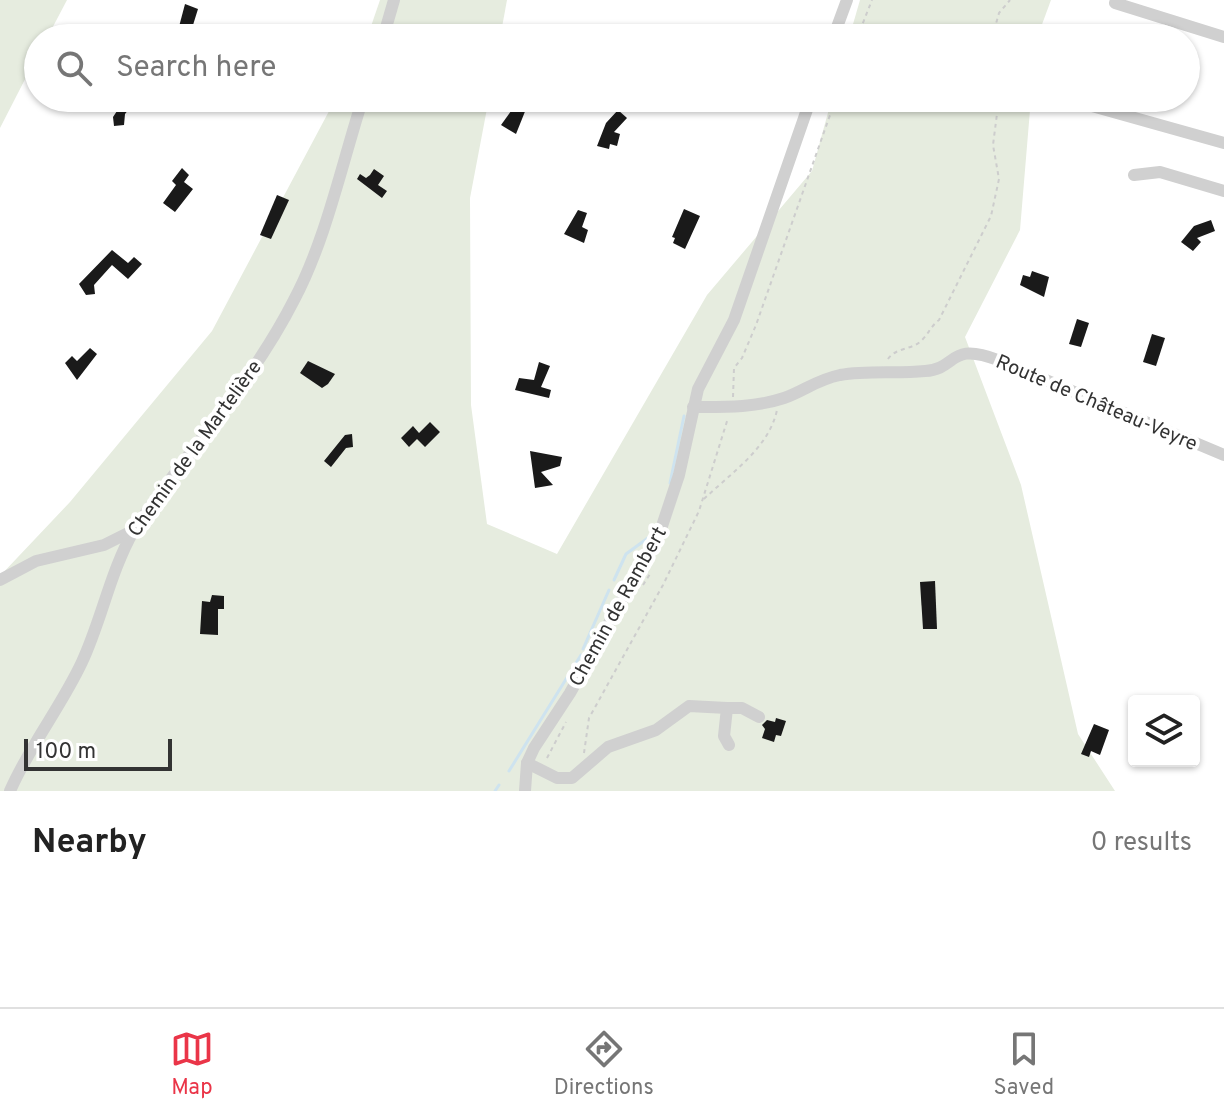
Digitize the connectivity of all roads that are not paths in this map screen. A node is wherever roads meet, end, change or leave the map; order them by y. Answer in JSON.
{"nodes":[{"id":1,"x":394,"y":0,"type":"edge"},
{"id":2,"x":847,"y":0,"type":"edge"},
{"id":3,"x":1115,"y":3,"type":"dead end"},
{"id":4,"x":387,"y":24,"type":"edge"},
{"id":5,"x":838,"y":24,"type":"edge"},
{"id":6,"x":1182,"y":24,"type":"edge"},
{"id":7,"x":1200,"y":30,"type":"edge"},
{"id":8,"x":1224,"y":37,"type":"edge"},
{"id":9,"x":359,"y":112,"type":"edge"},
{"id":10,"x":806,"y":112,"type":"edge"},
{"id":11,"x":1113,"y":112,"type":"edge"},
{"id":12,"x":1224,"y":143,"type":"edge"},
{"id":13,"x":1134,"y":175,"type":"dead end"},
{"id":14,"x":1224,"y":191,"type":"edge"},
{"id":15,"x":693,"y":407,"type":"junction"},
{"id":16,"x":1224,"y":455,"type":"edge"},
{"id":17,"x":134,"y":530,"type":"junction"},
{"id":18,"x":0,"y":580,"type":"edge"},
{"id":19,"x":727,"y":708,"type":"junction"},
{"id":20,"x":759,"y":717,"type":"dead end"},
{"id":21,"x":729,"y":745,"type":"dead end"},
{"id":22,"x":527,"y":763,"type":"junction"},
{"id":23,"x":10,"y":791,"type":"edge"},
{"id":24,"x":525,"y":791,"type":"edge"}],
"edges":[{"from":1,"to":4,"type":"street"},
{"from":2,"to":5,"type":"street"},
{"from":3,"to":6,"type":"street"},
{"from":7,"to":8,"type":"street"},
{"from":9,"to":17,"type":"street","name":"Chemin de la Martelière"},
{"from":10,"to":15,"type":"street","name":"Chemin de Rambert"},
{"from":11,"to":12,"type":"street"},
{"from":13,"to":14,"type":"street"},
{"from":15,"to":16,"type":"street","name":"Route de Château-Veyre"},
{"from":15,"to":22,"type":"street","name":"Chemin de Rambert"},
{"from":17,"to":18,"type":"street"},
{"from":17,"to":23,"type":"street","name":"Chemin de la Martelière"},
{"from":19,"to":20,"type":"street"},
{"from":19,"to":21,"type":"street"},
{"from":19,"to":22,"type":"street"},
{"from":22,"to":24,"type":"street","name":"Chemin de Rambert"}]}
